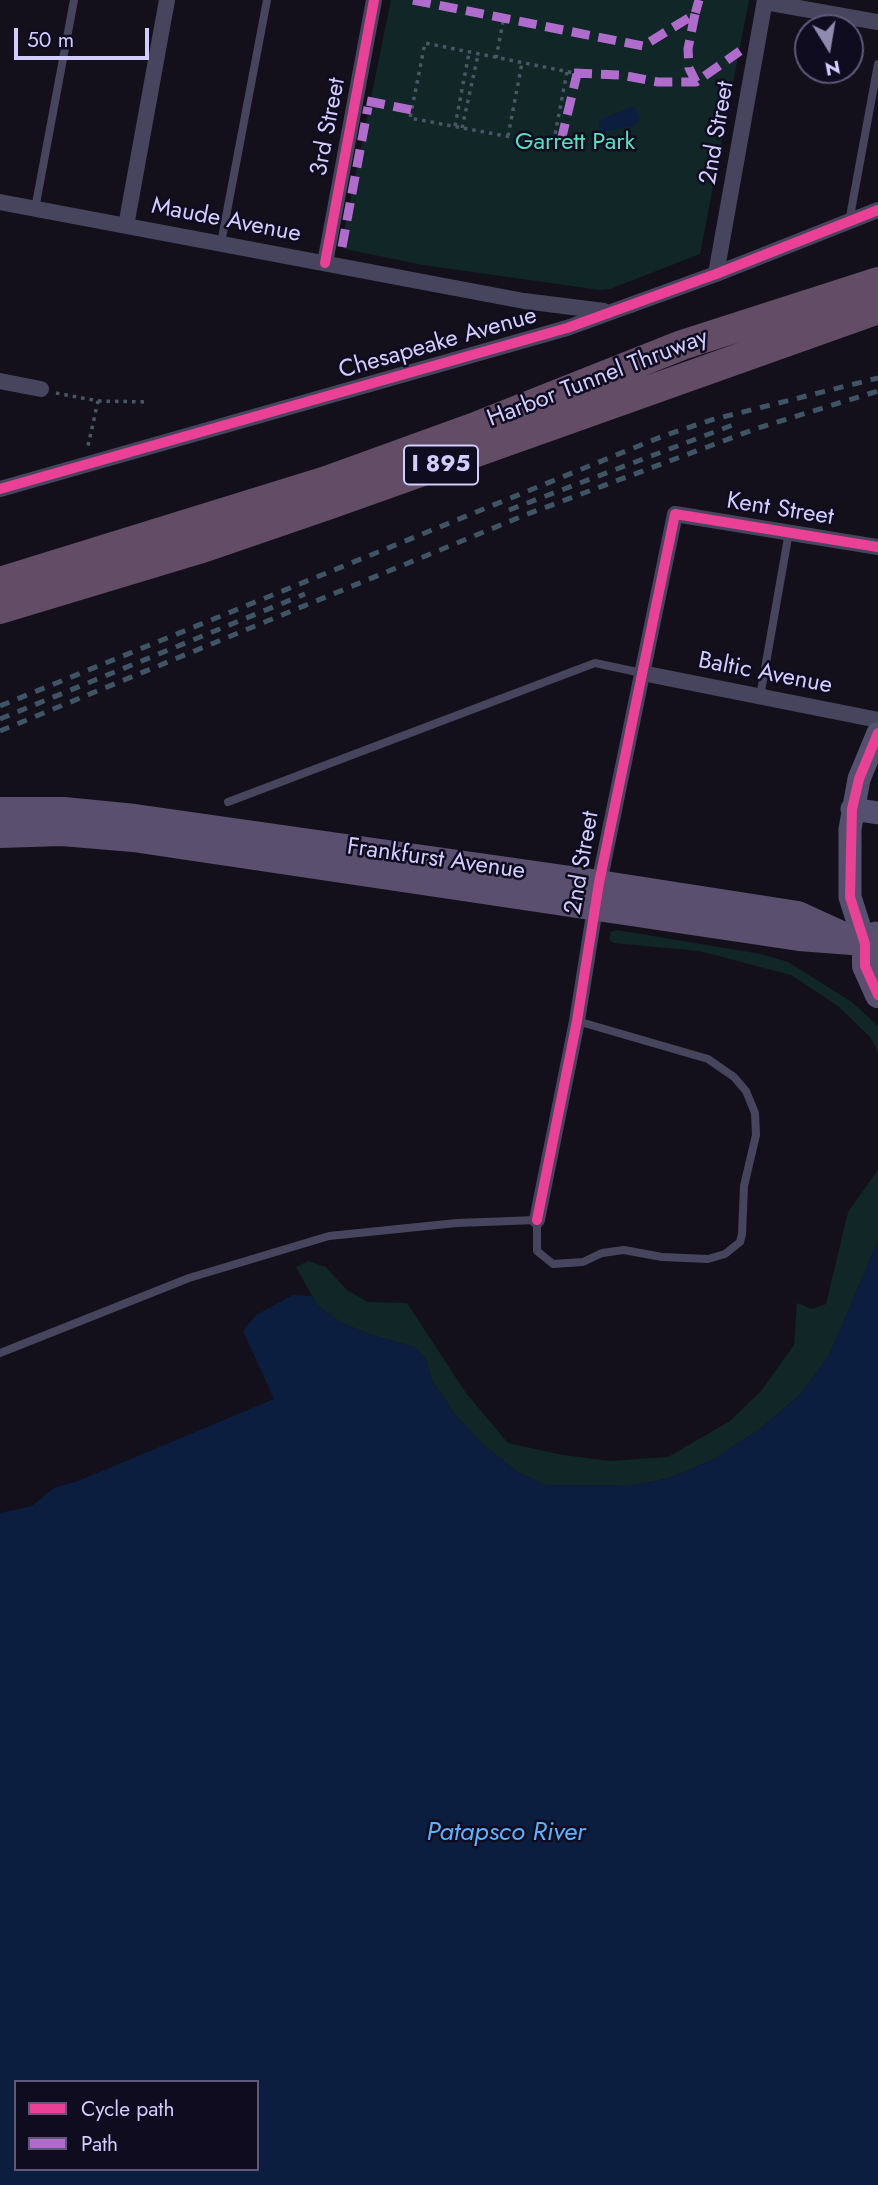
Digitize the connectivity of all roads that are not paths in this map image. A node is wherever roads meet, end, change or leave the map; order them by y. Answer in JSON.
{"nodes":[{"id":1,"x":74,"y":0,"type":"edge"},
{"id":2,"x":167,"y":0,"type":"edge"},
{"id":3,"x":267,"y":0,"type":"edge"},
{"id":4,"x":374,"y":0,"type":"edge"},
{"id":5,"x":765,"y":1,"type":"edge"},
{"id":6,"x":878,"y":22,"type":"edge"},
{"id":7,"x":878,"y":64,"type":"edge"},
{"id":8,"x":0,"y":202,"type":"edge"},
{"id":9,"x":35,"y":209,"type":"junction"},
{"id":10,"x":878,"y":210,"type":"edge"},
{"id":11,"x":849,"y":222,"type":"junction"},
{"id":12,"x":125,"y":226,"type":"junction"},
{"id":13,"x":221,"y":243,"type":"junction"},
{"id":14,"x":878,"y":261,"type":"edge"},
{"id":15,"x":325,"y":262,"type":"junction"},
{"id":16,"x":716,"y":275,"type":"junction"},
{"id":17,"x":878,"y":282,"type":"edge"},
{"id":18,"x":878,"y":309,"type":"edge"},
{"id":19,"x":610,"y":312,"type":"junction"},
{"id":20,"x":681,"y":345,"type":"junction"},
{"id":21,"x":0,"y":381,"type":"edge"},
{"id":22,"x":41,"y":389,"type":"road end"},
{"id":23,"x":0,"y":489,"type":"edge"},
{"id":24,"x":675,"y":514,"type":"joint"},
{"id":25,"x":789,"y":532,"type":"junction"},
{"id":26,"x":878,"y":547,"type":"edge"},
{"id":27,"x":0,"y":582,"type":"edge"},
{"id":28,"x":0,"y":609,"type":"edge"},
{"id":29,"x":642,"y":673,"type":"junction"},
{"id":30,"x":760,"y":697,"type":"junction"},
{"id":31,"x":878,"y":720,"type":"edge"},
{"id":32,"x":878,"y":733,"type":"edge"},
{"id":33,"x":228,"y":802,"type":"dead end"},
{"id":34,"x":852,"y":809,"type":"junction"},
{"id":35,"x":0,"y":810,"type":"edge"},
{"id":36,"x":878,"y":813,"type":"edge"},
{"id":37,"x":0,"y":835,"type":"edge"},
{"id":38,"x":598,"y":895,"type":"junction"},
{"id":39,"x":874,"y":940,"type":"edge"},
{"id":40,"x":878,"y":995,"type":"edge"},
{"id":41,"x":577,"y":1021,"type":"junction"},
{"id":42,"x":537,"y":1220,"type":"junction"},
{"id":43,"x":0,"y":1353,"type":"edge"}],
"edges":[{"from":1,"to":9,"type":"lane"},
{"from":2,"to":12,"type":"street"},
{"from":3,"to":13,"type":"lane"},
{"from":4,"to":15,"type":"street","name":"3rd Street"},
{"from":5,"to":6,"type":"street"},
{"from":5,"to":16,"type":"street","name":"2nd Street"},
{"from":7,"to":11,"type":"lane"},
{"from":8,"to":9,"type":"street","name":"Maude Avenue"},
{"from":9,"to":12,"type":"street","name":"Maude Avenue"},
{"from":10,"to":11,"type":"street","name":"Chesapeake Avenue"},
{"from":11,"to":16,"type":"street","name":"Chesapeake Avenue"},
{"from":12,"to":13,"type":"street","name":"Maude Avenue"},
{"from":13,"to":15,"type":"street","name":"Maude Avenue"},
{"from":14,"to":20,"type":"highway"},
{"from":15,"to":19,"type":"street","name":"Maude Avenue"},
{"from":16,"to":19,"type":"street","name":"Chesapeake Avenue"},
{"from":17,"to":20,"type":"highway","name":"Harbor Tunnel Thruway","number":"I 895"},
{"from":18,"to":28,"type":"highway","name":"Harbor Tunnel Thruway","number":"I 895"},
{"from":19,"to":23,"type":"street","name":"Chesapeake Avenue"},
{"from":20,"to":27,"type":"highway","name":"Harbor Tunnel Thruway","number":"I 895"},
{"from":21,"to":22,"type":"street"},
{"from":24,"to":25,"type":"street","name":"Kent Street"},
{"from":24,"to":29,"type":"street","name":"2nd Street"},
{"from":25,"to":26,"type":"street","name":"Kent Street"},
{"from":25,"to":30,"type":"lane"},
{"from":29,"to":30,"type":"street","name":"Baltic Avenue"},
{"from":29,"to":33,"type":"lane"},
{"from":29,"to":38,"type":"street","name":"2nd Street"},
{"from":30,"to":31,"type":"street","name":"Baltic Avenue"},
{"from":32,"to":34,"type":"main road"},
{"from":34,"to":36,"type":"main road"},
{"from":34,"to":39,"type":"main road"},
{"from":35,"to":38,"type":"main road","name":"Frankfurst Avenue"},
{"from":37,"to":38,"type":"main road","name":"Frankfurst Avenue"},
{"from":38,"to":39,"type":"main road","name":"Frankfurst Avenue"},
{"from":38,"to":41,"type":"street","name":"2nd Street"},
{"from":39,"to":40,"type":"main road"},
{"from":41,"to":42,"type":"street","name":"2nd Street"},
{"from":41,"to":42,"type":"lane"},
{"from":42,"to":43,"type":"lane"}]}
